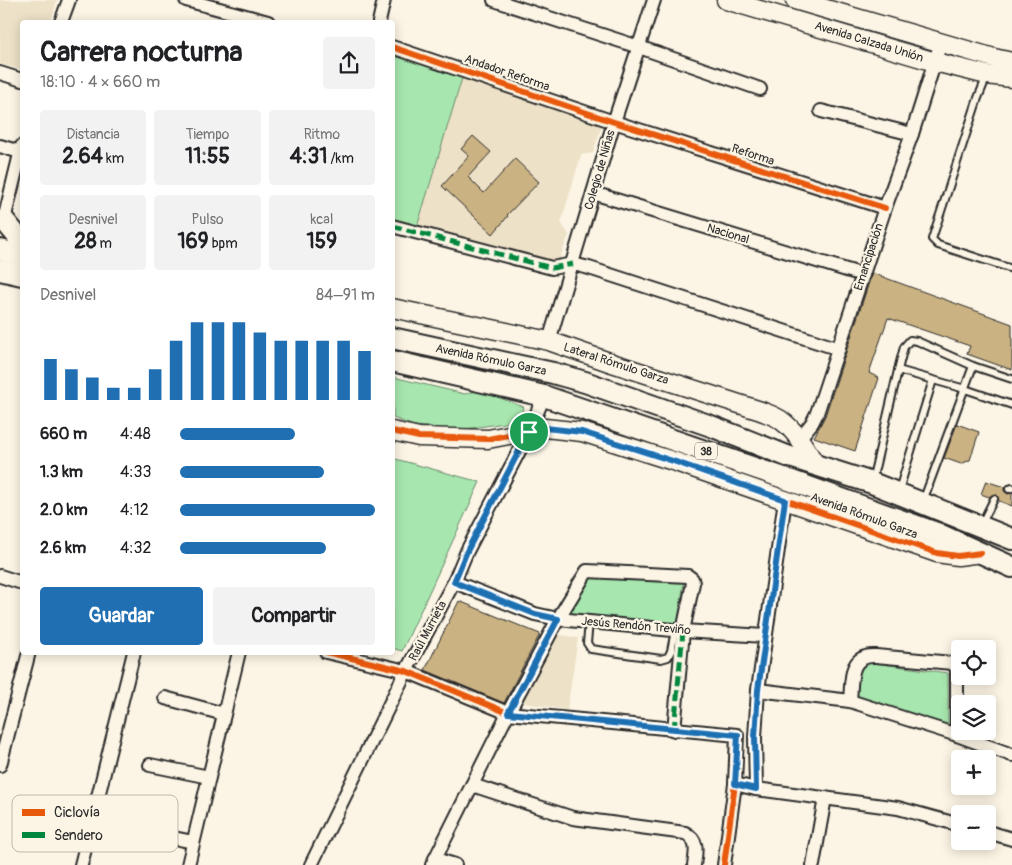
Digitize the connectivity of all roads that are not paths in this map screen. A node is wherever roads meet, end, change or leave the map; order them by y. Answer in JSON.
{"nodes":[{"id":1,"x":69,"y":0,"type":"edge"},
{"id":2,"x":186,"y":0,"type":"edge"},
{"id":3,"x":384,"y":0,"type":"edge"},
{"id":4,"x":494,"y":0,"type":"edge"},
{"id":5,"x":654,"y":0,"type":"edge"},
{"id":6,"x":726,"y":0,"type":"edge"},
{"id":7,"x":795,"y":0,"type":"edge"},
{"id":8,"x":62,"y":20,"type":"edge"},
{"id":9,"x":261,"y":20,"type":"edge"},
{"id":10,"x":379,"y":20,"type":"edge"},
{"id":11,"x":941,"y":42,"type":"junction"},
{"id":12,"x":639,"y":47,"type":"junction"},
{"id":13,"x":395,"y":48,"type":"edge"},
{"id":14,"x":935,"y":62,"type":"junction"},
{"id":15,"x":1012,"y":62,"type":"edge"},
{"id":16,"x":0,"y":73,"type":"edge"},
{"id":17,"x":987,"y":75,"type":"junction"},
{"id":18,"x":1012,"y":78,"type":"edge"},
{"id":19,"x":20,"y":79,"type":"edge"},
{"id":20,"x":760,"y":89,"type":"dead end"},
{"id":21,"x":822,"y":110,"type":"dead end"},
{"id":22,"x":614,"y":122,"type":"junction"},
{"id":23,"x":912,"y":134,"type":"junction"},
{"id":24,"x":0,"y":146,"type":"edge"},
{"id":25,"x":20,"y":149,"type":"edge"},
{"id":26,"x":20,"y":160,"type":"edge"},
{"id":27,"x":593,"y":193,"type":"junction"},
{"id":28,"x":885,"y":208,"type":"junction"},
{"id":29,"x":9,"y":221,"type":"edge"},
{"id":30,"x":395,"y":227,"type":"edge"},
{"id":31,"x":20,"y":239,"type":"edge"},
{"id":32,"x":0,"y":250,"type":"edge"},
{"id":33,"x":20,"y":255,"type":"edge"},
{"id":34,"x":573,"y":264,"type":"junction"},
{"id":35,"x":1012,"y":269,"type":"edge"},
{"id":36,"x":0,"y":270,"type":"edge"},
{"id":37,"x":20,"y":275,"type":"edge"},
{"id":38,"x":863,"y":275,"type":"junction"},
{"id":39,"x":395,"y":309,"type":"edge"},
{"id":40,"x":395,"y":339,"type":"edge"},
{"id":41,"x":549,"y":341,"type":"junction"},
{"id":42,"x":839,"y":349,"type":"junction"},
{"id":43,"x":395,"y":362,"type":"edge"},
{"id":44,"x":973,"y":366,"type":"junction"},
{"id":45,"x":898,"y":370,"type":"junction"},
{"id":46,"x":1012,"y":379,"type":"edge"},
{"id":47,"x":933,"y":380,"type":"junction"},
{"id":48,"x":965,"y":389,"type":"junction"},
{"id":49,"x":544,"y":396,"type":"junction"},
{"id":50,"x":1012,"y":404,"type":"edge"},
{"id":51,"x":529,"y":432,"type":"junction"},
{"id":52,"x":395,"y":433,"type":"edge"},
{"id":53,"x":799,"y":439,"type":"junction"},
{"id":54,"x":816,"y":465,"type":"junction"},
{"id":55,"x":872,"y":483,"type":"junction"},
{"id":56,"x":897,"y":494,"type":"junction"},
{"id":57,"x":994,"y":499,"type":"dead end"},
{"id":58,"x":785,"y":500,"type":"junction"},
{"id":59,"x":923,"y":502,"type":"junction"},
{"id":60,"x":981,"y":525,"type":"junction"},
{"id":61,"x":1012,"y":539,"type":"edge"},
{"id":62,"x":981,"y":553,"type":"junction"},
{"id":63,"x":1012,"y":567,"type":"edge"},
{"id":64,"x":0,"y":576,"type":"edge"},
{"id":65,"x":20,"y":582,"type":"edge"},
{"id":66,"x":454,"y":582,"type":"junction"},
{"id":67,"x":558,"y":619,"type":"junction"},
{"id":68,"x":589,"y":622,"type":"junction"},
{"id":69,"x":679,"y":631,"type":"junction"},
{"id":70,"x":765,"y":636,"type":"junction"},
{"id":71,"x":28,"y":655,"type":"edge"},
{"id":72,"x":133,"y":655,"type":"edge"},
{"id":73,"x":239,"y":655,"type":"edge"},
{"id":74,"x":339,"y":655,"type":"edge"},
{"id":75,"x":406,"y":671,"type":"junction"},
{"id":76,"x":758,"y":690,"type":"junction"},
{"id":77,"x":957,"y":695,"type":"edge"},
{"id":78,"x":165,"y":698,"type":"dead end"},
{"id":79,"x":850,"y":701,"type":"junction"},
{"id":80,"x":508,"y":713,"type":"junction"},
{"id":81,"x":224,"y":714,"type":"junction"},
{"id":82,"x":674,"y":730,"type":"junction"},
{"id":83,"x":951,"y":733,"type":"edge"},
{"id":84,"x":971,"y":740,"type":"edge"},
{"id":85,"x":1012,"y":755,"type":"edge"},
{"id":86,"x":0,"y":765,"type":"edge"},
{"id":87,"x":150,"y":765,"type":"dead end"},
{"id":88,"x":209,"y":777,"type":"junction"},
{"id":89,"x":735,"y":784,"type":"junction"},
{"id":90,"x":472,"y":785,"type":"junction"},
{"id":91,"x":756,"y":789,"type":"junction"},
{"id":92,"x":98,"y":795,"type":"edge"},
{"id":93,"x":825,"y":798,"type":"junction"},
{"id":94,"x":951,"y":823,"type":"edge"},
{"id":95,"x":996,"y":834,"type":"edge"},
{"id":96,"x":178,"y":839,"type":"edge"},
{"id":97,"x":1012,"y":839,"type":"edge"},
{"id":98,"x":193,"y":842,"type":"junction"},
{"id":99,"x":84,"y":852,"type":"edge"},
{"id":100,"x":434,"y":862,"type":"edge"},
{"id":101,"x":81,"y":865,"type":"edge"},
{"id":102,"x":189,"y":865,"type":"edge"},
{"id":103,"x":311,"y":865,"type":"edge"},
{"id":104,"x":455,"y":865,"type":"edge"},
{"id":105,"x":694,"y":865,"type":"edge"},
{"id":106,"x":724,"y":865,"type":"edge"},
{"id":107,"x":812,"y":865,"type":"edge"}],
"edges":[{"from":1,"to":8,"type":"street"},
{"from":2,"to":9,"type":"street"},
{"from":3,"to":10,"type":"street"},
{"from":4,"to":12,"type":"street"},
{"from":5,"to":12,"type":"street","name":"Colegio de Niñas"},
{"from":6,"to":14,"type":"street","name":"Avenida Calzada Unión"},
{"from":7,"to":11,"type":"street","name":"Avenida Calzada Unión"},
{"from":11,"to":14,"type":"street","name":"Emancipación"},
{"from":11,"to":15,"type":"street","name":"Avenida Calzada Unión"},
{"from":12,"to":20,"type":"street"},
{"from":12,"to":22,"type":"street","name":"Colegio de Niñas"},
{"from":13,"to":22,"type":"street","name":"Andador Reforma"},
{"from":14,"to":17,"type":"street","name":"Avenida Calzada Unión"},
{"from":14,"to":23,"type":"street","name":"Emancipación"},
{"from":16,"to":19,"type":"street"},
{"from":17,"to":18,"type":"street","name":"Avenida Calzada Unión"},
{"from":17,"to":35,"type":"lane"},
{"from":21,"to":23,"type":"street"},
{"from":22,"to":27,"type":"street","name":"Colegio de Niñas"},
{"from":22,"to":28,"type":"street","name":"Reforma"},
{"from":23,"to":28,"type":"street","name":"Emancipación"},
{"from":24,"to":25,"type":"street"},
{"from":26,"to":29,"type":"street"},
{"from":27,"to":34,"type":"street","name":"Colegio de Niñas"},
{"from":27,"to":38,"type":"street","name":"Nacional"},
{"from":28,"to":38,"type":"street","name":"Emancipación"},
{"from":29,"to":31,"type":"main road"},
{"from":30,"to":34,"type":"street"},
{"from":32,"to":33,"type":"main road"},
{"from":34,"to":41,"type":"street","name":"Colegio de Niñas"},
{"from":34,"to":42,"type":"street"},
{"from":36,"to":37,"type":"main road"},
{"from":38,"to":42,"type":"street","name":"Emancipación"},
{"from":39,"to":41,"type":"street","name":"Lateral Rómulo Garza"},
{"from":40,"to":54,"type":"main road","name":"Avenida Rómulo Garza","number":"38"},
{"from":41,"to":53,"type":"street","name":"Lateral Rómulo Garza"},
{"from":42,"to":53,"type":"street","name":"Emancipación"},
{"from":43,"to":49,"type":"main road","name":"Avenida Rómulo Garza","number":"38"},
{"from":44,"to":45,"type":"lane"},
{"from":44,"to":46,"type":"lane"},
{"from":44,"to":48,"type":"lane"},
{"from":45,"to":47,"type":"lane"},
{"from":45,"to":55,"type":"lane"},
{"from":47,"to":48,"type":"lane"},
{"from":47,"to":56,"type":"lane"},
{"from":48,"to":50,"type":"lane"},
{"from":48,"to":59,"type":"lane"},
{"from":49,"to":51,"type":"street","name":"Raúl Murrieta"},
{"from":49,"to":62,"type":"main road","name":"Avenida Rómulo Garza","number":"38"},
{"from":51,"to":52,"type":"street","name":"Avenida Rómulo Garza"},
{"from":51,"to":58,"type":"street","name":"Avenida Rómulo Garza"},
{"from":51,"to":66,"type":"street","name":"Raúl Murrieta"},
{"from":53,"to":54,"type":"street","name":"Lateral Rómulo Garza"},
{"from":54,"to":55,"type":"main road","name":"Avenida Rómulo Garza","number":"38"},
{"from":55,"to":56,"type":"main road","name":"Avenida Rómulo Garza","number":"38"},
{"from":56,"to":59,"type":"main road","name":"Avenida Rómulo Garza","number":"38"},
{"from":57,"to":60,"type":"lane"},
{"from":58,"to":62,"type":"street","name":"Avenida Rómulo Garza"},
{"from":58,"to":70,"type":"street"},
{"from":59,"to":60,"type":"main road","name":"Avenida Rómulo Garza","number":"38"},
{"from":60,"to":61,"type":"main road","name":"Avenida Rómulo Garza","number":"38"},
{"from":62,"to":63,"type":"main road","name":"Avenida Rómulo Garza","number":"38"},
{"from":64,"to":65,"type":"street"},
{"from":66,"to":67,"type":"street","name":"Jesús Rendón Treviño"},
{"from":66,"to":75,"type":"street","name":"Raúl Murrieta"},
{"from":67,"to":68,"type":"street","name":"Jesús Rendón Treviño"},
{"from":67,"to":69,"type":"street"},
{"from":67,"to":80,"type":"street"},
{"from":68,"to":69,"type":"street","name":"Jesús Rendón Treviño"},
{"from":68,"to":69,"type":"lane"},
{"from":69,"to":70,"type":"street","name":"Jesús Rendón Treviño"},
{"from":69,"to":82,"type":"street"},
{"from":70,"to":76,"type":"street"},
{"from":71,"to":86,"type":"street"},
{"from":72,"to":92,"type":"street"},
{"from":73,"to":81,"type":"street"},
{"from":74,"to":75,"type":"street"},
{"from":75,"to":80,"type":"street"},
{"from":75,"to":103,"type":"street","name":"Raúl Murrieta"},
{"from":76,"to":79,"type":"street"},
{"from":76,"to":91,"type":"street"},
{"from":77,"to":79,"type":"street"},
{"from":78,"to":81,"type":"street"},
{"from":79,"to":83,"type":"street"},
{"from":80,"to":82,"type":"street"},
{"from":80,"to":90,"type":"street"},
{"from":81,"to":88,"type":"street"},
{"from":82,"to":89,"type":"street"},
{"from":84,"to":85,"type":"street"},
{"from":87,"to":88,"type":"street"},
{"from":88,"to":98,"type":"street"},
{"from":89,"to":91,"type":"street"},
{"from":89,"to":106,"type":"street"},
{"from":90,"to":100,"type":"street"},
{"from":90,"to":105,"type":"street"},
{"from":91,"to":93,"type":"street"},
{"from":93,"to":94,"type":"street"},
{"from":93,"to":107,"type":"street"},
{"from":95,"to":97,"type":"street"},
{"from":96,"to":98,"type":"street"},
{"from":98,"to":102,"type":"street"},
{"from":99,"to":101,"type":"street"},
{"from":100,"to":104,"type":"street"}]}
